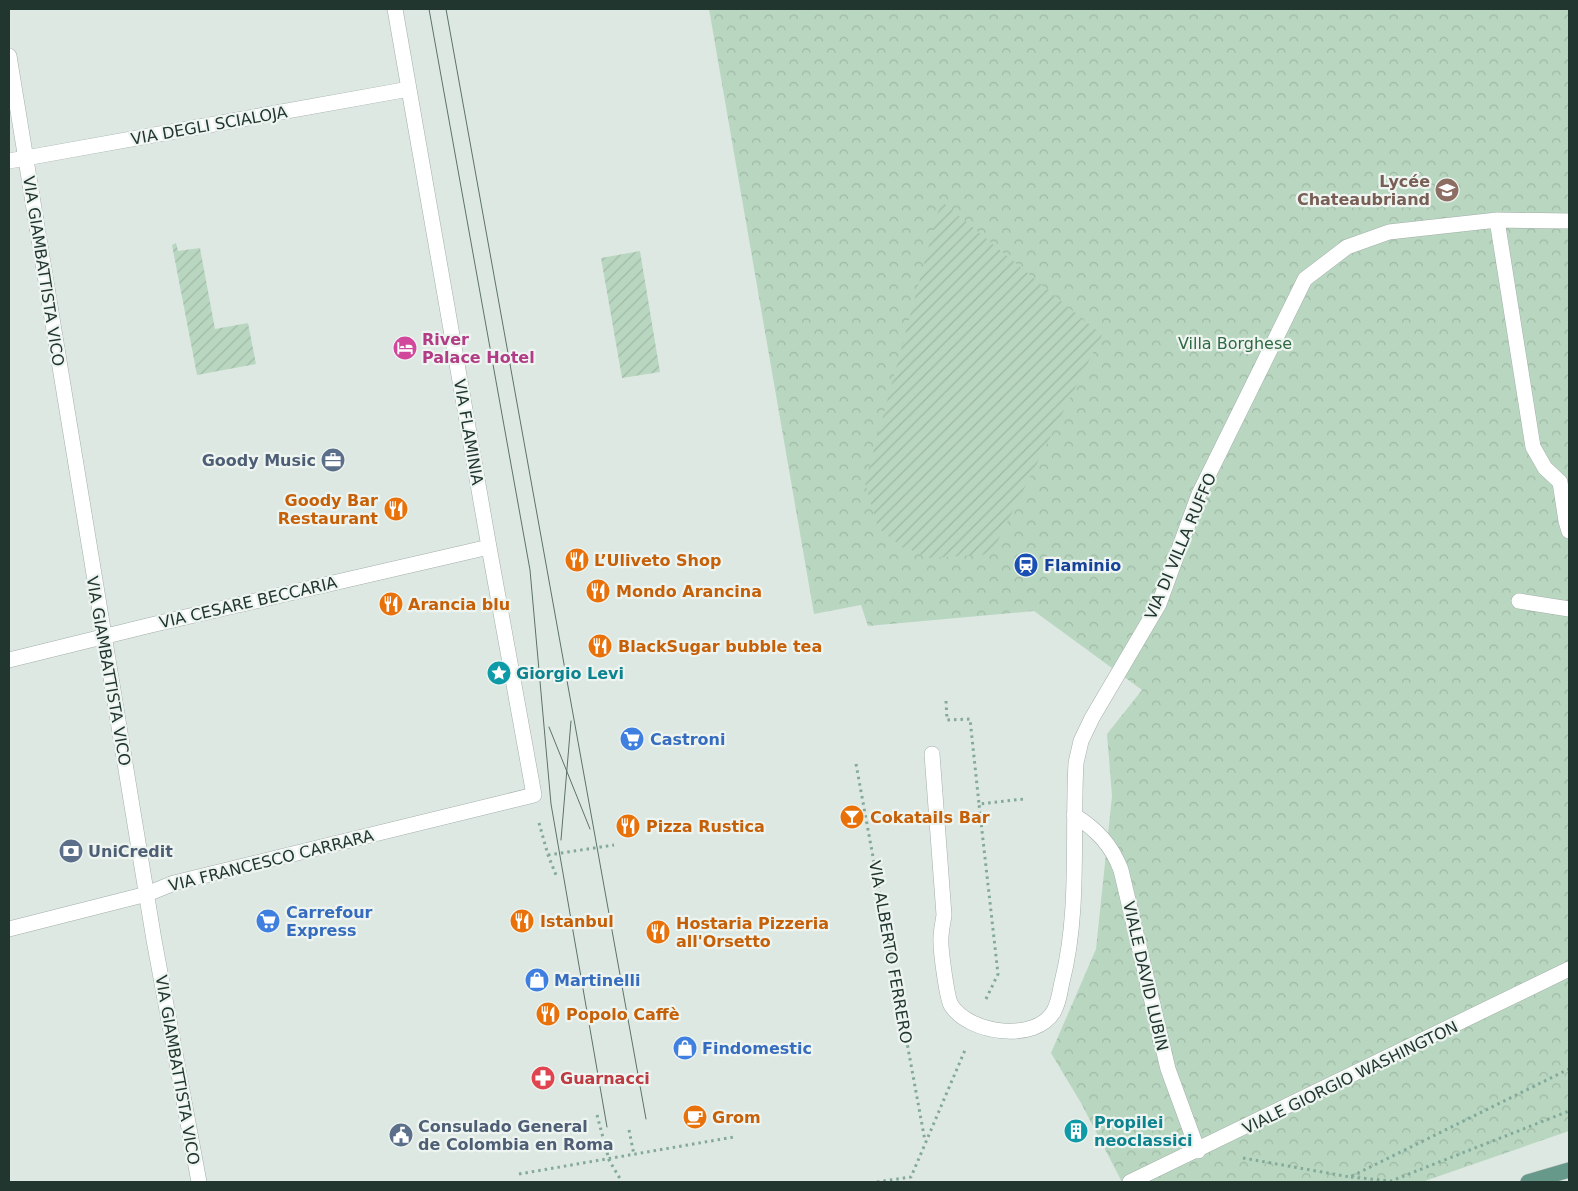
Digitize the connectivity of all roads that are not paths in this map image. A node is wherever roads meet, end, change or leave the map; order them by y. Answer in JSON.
{"nodes":[{"id":1,"x":395,"y":9,"type":"edge"},
{"id":2,"x":9,"y":56,"type":"edge"},
{"id":3,"x":410,"y":89,"type":"junction"},
{"id":4,"x":26,"y":158,"type":"junction"},
{"id":5,"x":9,"y":161,"type":"edge"},
{"id":6,"x":1497,"y":220,"type":"junction"},
{"id":7,"x":1569,"y":221,"type":"edge"},
{"id":8,"x":1565,"y":478,"type":"edge"},
{"id":9,"x":1569,"y":531,"type":"edge"},
{"id":10,"x":489,"y":547,"type":"junction"},
{"id":11,"x":1518,"y":601,"type":"dead end"},
{"id":12,"x":1569,"y":609,"type":"edge"},
{"id":13,"x":104,"y":637,"type":"junction"},
{"id":14,"x":9,"y":660,"type":"edge"},
{"id":15,"x":932,"y":754,"type":"dead end"},
{"id":16,"x":534,"y":795,"type":"joint"},
{"id":17,"x":1074,"y":815,"type":"junction"},
{"id":18,"x":147,"y":894,"type":"junction"},
{"id":19,"x":9,"y":929,"type":"edge"},
{"id":20,"x":1569,"y":969,"type":"edge"},
{"id":21,"x":1198,"y":1151,"type":"junction"},
{"id":22,"x":1569,"y":1170,"type":"edge"},
{"id":23,"x":198,"y":1182,"type":"edge"},
{"id":24,"x":1130,"y":1182,"type":"edge"},
{"id":25,"x":1528,"y":1182,"type":"edge"}],
"edges":[{"from":1,"to":3,"type":"street","name":"VIA FLAMINIA"},
{"from":2,"to":4,"type":"street","name":"VIA GIAMBATTISTA VICO"},
{"from":3,"to":4,"type":"street","name":"VIA DEGLI SCIALOJA"},
{"from":3,"to":10,"type":"street","name":"VIA FLAMINIA"},
{"from":4,"to":5,"type":"street","name":"VIA DEGLI SCIALOJA"},
{"from":4,"to":13,"type":"street","name":"VIA GIAMBATTISTA VICO"},
{"from":6,"to":7,"type":"street","name":"VIA DI VILLA RUFFO"},
{"from":6,"to":8,"type":"street"},
{"from":6,"to":17,"type":"street","name":"VIA DI VILLA RUFFO"},
{"from":8,"to":9,"type":"street"},
{"from":10,"to":13,"type":"street","name":"VIA CESARE BECCARIA"},
{"from":10,"to":16,"type":"street","name":"VIA FLAMINIA"},
{"from":11,"to":12,"type":"street"},
{"from":13,"to":14,"type":"street","name":"VIA CESARE BECCARIA"},
{"from":13,"to":18,"type":"street","name":"VIA GIAMBATTISTA VICO"},
{"from":15,"to":17,"type":"street","name":"VIA DI VILLA RUFFO"},
{"from":16,"to":18,"type":"street","name":"VIA FRANCESCO CARRARA"},
{"from":17,"to":21,"type":"street","name":"VIALE DAVID LUBIN"},
{"from":18,"to":19,"type":"street","name":"VIA FRANCESCO CARRARA"},
{"from":18,"to":23,"type":"street","name":"VIA GIAMBATTISTA VICO"},
{"from":20,"to":21,"type":"street","name":"VIALE GIORGIO WASHINGTON"},
{"from":21,"to":24,"type":"street","name":"VIALE GIORGIO WASHINGTON"},
{"from":22,"to":25,"type":"main road"}]}
